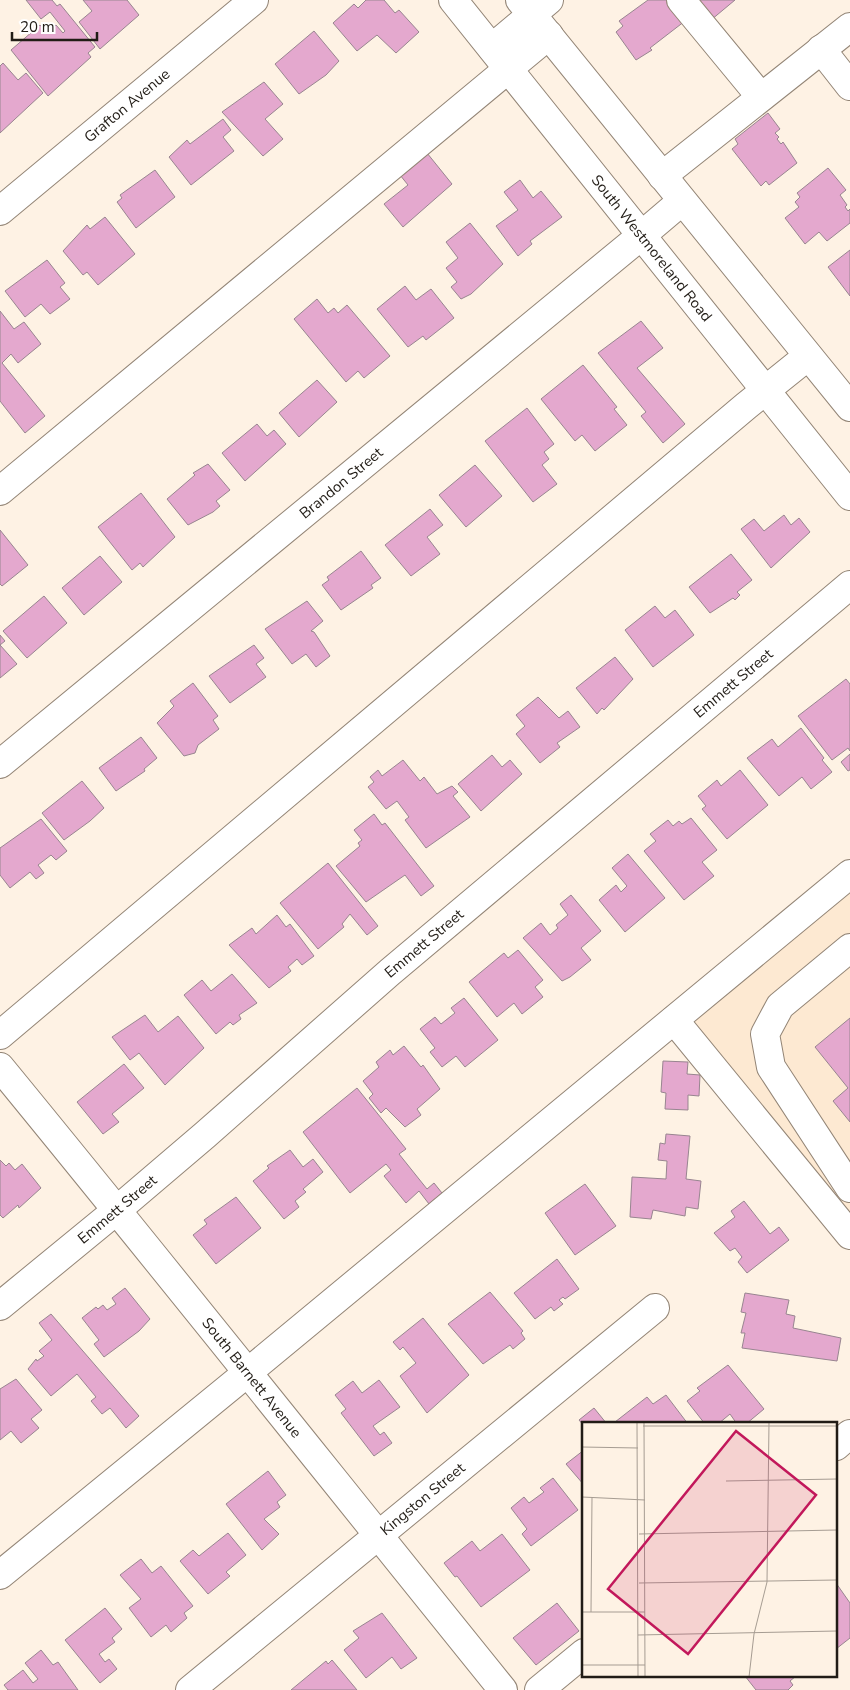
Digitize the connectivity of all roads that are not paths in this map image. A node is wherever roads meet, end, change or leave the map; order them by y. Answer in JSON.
{"nodes":[{"id":1,"x":254,"y":0,"type":"edge"},
{"id":2,"x":453,"y":0,"type":"edge"},
{"id":3,"x":681,"y":0,"type":"edge"},
{"id":4,"x":533,"y":5,"type":"edge"},
{"id":5,"x":850,"y":27,"type":"edge"},
{"id":6,"x":550,"y":35,"type":"junction"},
{"id":7,"x":492,"y":48,"type":"junction"},
{"id":8,"x":821,"y":49,"type":"junction"},
{"id":9,"x":509,"y":68,"type":"junction"},
{"id":10,"x":850,"y":86,"type":"edge"},
{"id":11,"x":760,"y":98,"type":"junction"},
{"id":12,"x":662,"y":176,"type":"junction"},
{"id":13,"x":682,"y":200,"type":"junction"},
{"id":14,"x":0,"y":211,"type":"edge"},
{"id":15,"x":642,"y":235,"type":"junction"},
{"id":16,"x":808,"y":356,"type":"junction"},
{"id":17,"x":766,"y":390,"type":"junction"},
{"id":18,"x":850,"y":407,"type":"edge"},
{"id":19,"x":0,"y":491,"type":"edge"},
{"id":20,"x":850,"y":496,"type":"edge"},
{"id":21,"x":850,"y":585,"type":"edge"},
{"id":22,"x":0,"y":764,"type":"edge"},
{"id":23,"x":850,"y":874,"type":"edge"},
{"id":24,"x":850,"y":948,"type":"edge"},
{"id":25,"x":674,"y":1020,"type":"junction"},
{"id":26,"x":0,"y":1035,"type":"edge"},
{"id":27,"x":0,"y":1067,"type":"edge"},
{"id":28,"x":850,"y":1188,"type":"edge"},
{"id":29,"x":117,"y":1210,"type":"junction"},
{"id":30,"x":850,"y":1235,"type":"edge"},
{"id":31,"x":0,"y":1306,"type":"edge"},
{"id":32,"x":655,"y":1308,"type":"dead end"},
{"id":33,"x":247,"y":1374,"type":"junction"},
{"id":34,"x":850,"y":1434,"type":"edge"},
{"id":35,"x":838,"y":1444,"type":"edge"},
{"id":36,"x":379,"y":1536,"type":"junction"},
{"id":37,"x":0,"y":1575,"type":"edge"},
{"id":38,"x":582,"y":1656,"type":"edge"},
{"id":39,"x":190,"y":1690,"type":"edge"},
{"id":40,"x":503,"y":1690,"type":"edge"},
{"id":41,"x":539,"y":1690,"type":"edge"}],
"edges":[{"from":1,"to":14,"type":"street","name":"Grafton Avenue"},
{"from":2,"to":7,"type":"street","name":"South Westmoreland Road"},
{"from":3,"to":11,"type":"street"},
{"from":4,"to":6,"type":"street"},
{"from":4,"to":7,"type":"street"},
{"from":5,"to":8,"type":"street"},
{"from":6,"to":9,"type":"street"},
{"from":6,"to":12,"type":"street"},
{"from":7,"to":9,"type":"street","name":"South Westmoreland Road"},
{"from":8,"to":10,"type":"street"},
{"from":8,"to":11,"type":"street"},
{"from":9,"to":15,"type":"street","name":"South Westmoreland Road"},
{"from":9,"to":19,"type":"street"},
{"from":11,"to":12,"type":"street"},
{"from":12,"to":13,"type":"street"},
{"from":13,"to":15,"type":"street","name":"Brandon Street"},
{"from":13,"to":16,"type":"street"},
{"from":15,"to":17,"type":"street","name":"South Westmoreland Road"},
{"from":15,"to":22,"type":"street","name":"Brandon Street"},
{"from":16,"to":17,"type":"street"},
{"from":16,"to":18,"type":"street"},
{"from":17,"to":20,"type":"street","name":"South Westmoreland Road"},
{"from":17,"to":26,"type":"street"},
{"from":21,"to":29,"type":"street","name":"Emmett Street"},
{"from":23,"to":25,"type":"street"},
{"from":24,"to":28,"type":"street"},
{"from":25,"to":30,"type":"street"},
{"from":25,"to":33,"type":"street"},
{"from":27,"to":29,"type":"street","name":"South Barnett Avenue"},
{"from":29,"to":31,"type":"street","name":"Emmett Street"},
{"from":29,"to":33,"type":"street","name":"South Barnett Avenue"},
{"from":32,"to":36,"type":"street","name":"Kingston Street"},
{"from":33,"to":36,"type":"street","name":"South Barnett Avenue"},
{"from":33,"to":37,"type":"street"},
{"from":34,"to":35,"type":"street"},
{"from":36,"to":39,"type":"street","name":"Kingston Street"},
{"from":36,"to":40,"type":"street","name":"South Barnett Avenue"},
{"from":38,"to":41,"type":"street"}]}
